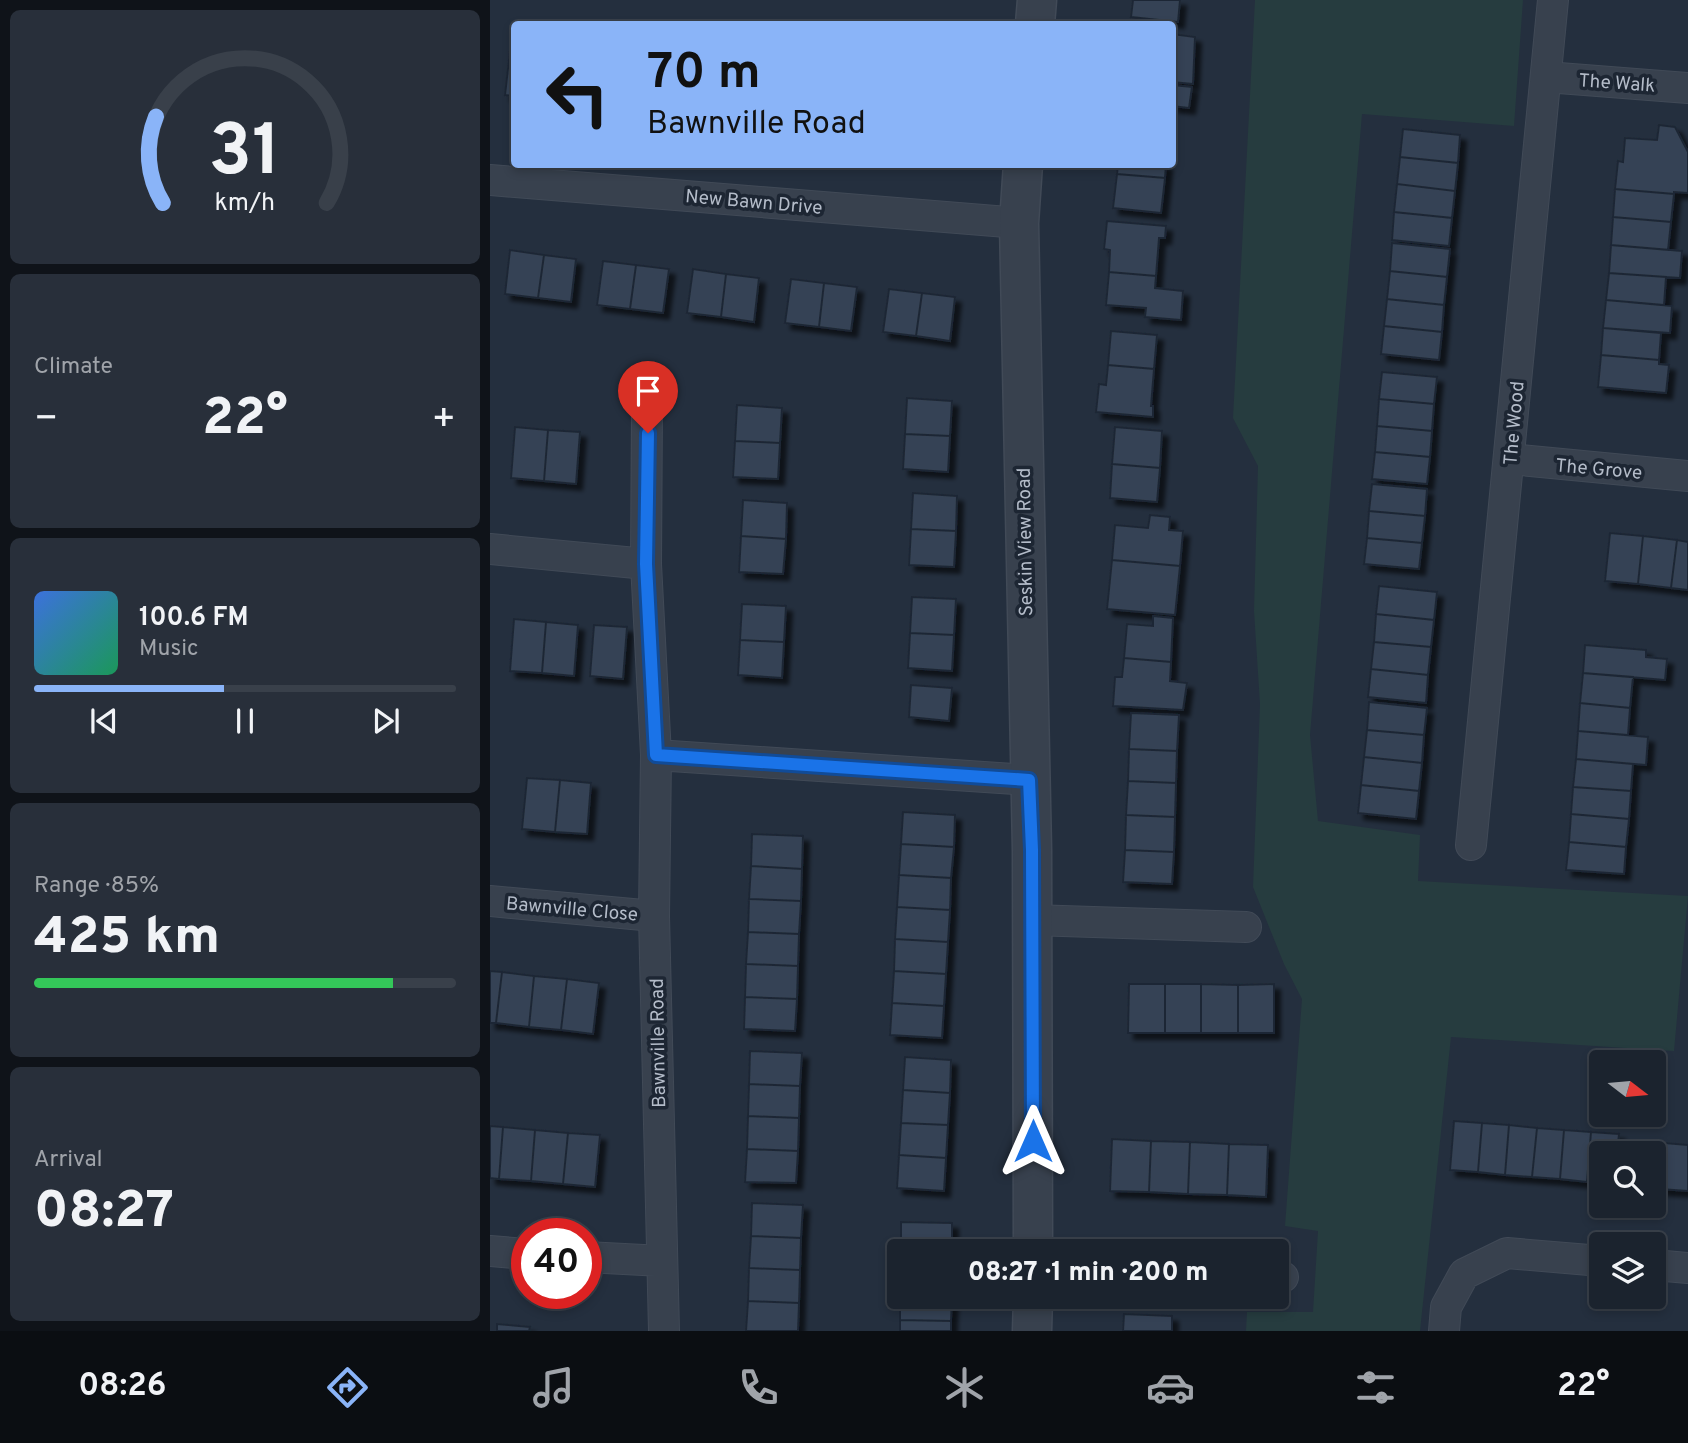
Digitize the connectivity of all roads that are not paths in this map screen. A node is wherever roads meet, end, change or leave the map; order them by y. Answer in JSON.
{"nodes":[{"id":1,"x":1037,"y":0,"type":"edge"},
{"id":2,"x":1553,"y":0,"type":"edge"},
{"id":3,"x":1035,"y":21,"type":"edge"},
{"id":4,"x":1546,"y":77,"type":"junction"},
{"id":5,"x":1688,"y":88,"type":"edge"},
{"id":6,"x":1023,"y":168,"type":"edge"},
{"id":7,"x":490,"y":180,"type":"edge"},
{"id":8,"x":1018,"y":223,"type":"junction"},
{"id":9,"x":648,"y":406,"type":"dead end"},
{"id":10,"x":1510,"y":459,"type":"junction"},
{"id":11,"x":1688,"y":476,"type":"edge"},
{"id":12,"x":490,"y":549,"type":"edge"},
{"id":13,"x":646,"y":564,"type":"junction"},
{"id":14,"x":656,"y":755,"type":"junction"},
{"id":15,"x":1029,"y":780,"type":"junction"},
{"id":16,"x":1471,"y":845,"type":"dead end"},
{"id":17,"x":490,"y":901,"type":"edge"},
{"id":18,"x":654,"y":916,"type":"junction"},
{"id":19,"x":1032,"y":920,"type":"junction"},
{"id":20,"x":1247,"y":927,"type":"dead end"},
{"id":21,"x":1034,"y":1239,"type":"edge"},
{"id":22,"x":490,"y":1251,"type":"edge"},
{"id":23,"x":511,"y":1253,"type":"edge"},
{"id":24,"x":602,"y":1258,"type":"edge"},
{"id":25,"x":1589,"y":1260,"type":"edge"},
{"id":26,"x":662,"y":1261,"type":"junction"},
{"id":27,"x":1666,"y":1266,"type":"edge"},
{"id":28,"x":1688,"y":1268,"type":"edge"},
{"id":29,"x":1033,"y":1309,"type":"edge"},
{"id":30,"x":664,"y":1331,"type":"edge"},
{"id":31,"x":1032,"y":1331,"type":"edge"},
{"id":32,"x":1444,"y":1331,"type":"edge"}],
"edges":[{"from":1,"to":3,"type":"street"},
{"from":2,"to":4,"type":"street","name":"The Wood"},
{"from":4,"to":5,"type":"street","name":"The Walk"},
{"from":4,"to":10,"type":"street","name":"The Wood"},
{"from":6,"to":8,"type":"street","name":"Seskin View Road"},
{"from":7,"to":8,"type":"street","name":"New Bawn Drive"},
{"from":8,"to":15,"type":"street","name":"Seskin View Road"},
{"from":9,"to":13,"type":"street","name":"Bawnville Road"},
{"from":10,"to":11,"type":"street","name":"The Grove"},
{"from":10,"to":16,"type":"street","name":"The Wood"},
{"from":12,"to":13,"type":"street"},
{"from":13,"to":14,"type":"street","name":"Bawnville Road"},
{"from":14,"to":15,"type":"street"},
{"from":14,"to":18,"type":"street","name":"Bawnville Road"},
{"from":15,"to":19,"type":"street","name":"Seskin View Road"},
{"from":17,"to":18,"type":"street","name":"Bawnville Close"},
{"from":18,"to":26,"type":"street","name":"Bawnville Road"},
{"from":19,"to":20,"type":"street"},
{"from":19,"to":21,"type":"street","name":"Seskin View Road"},
{"from":22,"to":23,"type":"street"},
{"from":24,"to":26,"type":"street"},
{"from":25,"to":32,"type":"street"},
{"from":26,"to":30,"type":"street","name":"Bawnville Road"},
{"from":27,"to":28,"type":"street"},
{"from":29,"to":31,"type":"street"}]}
